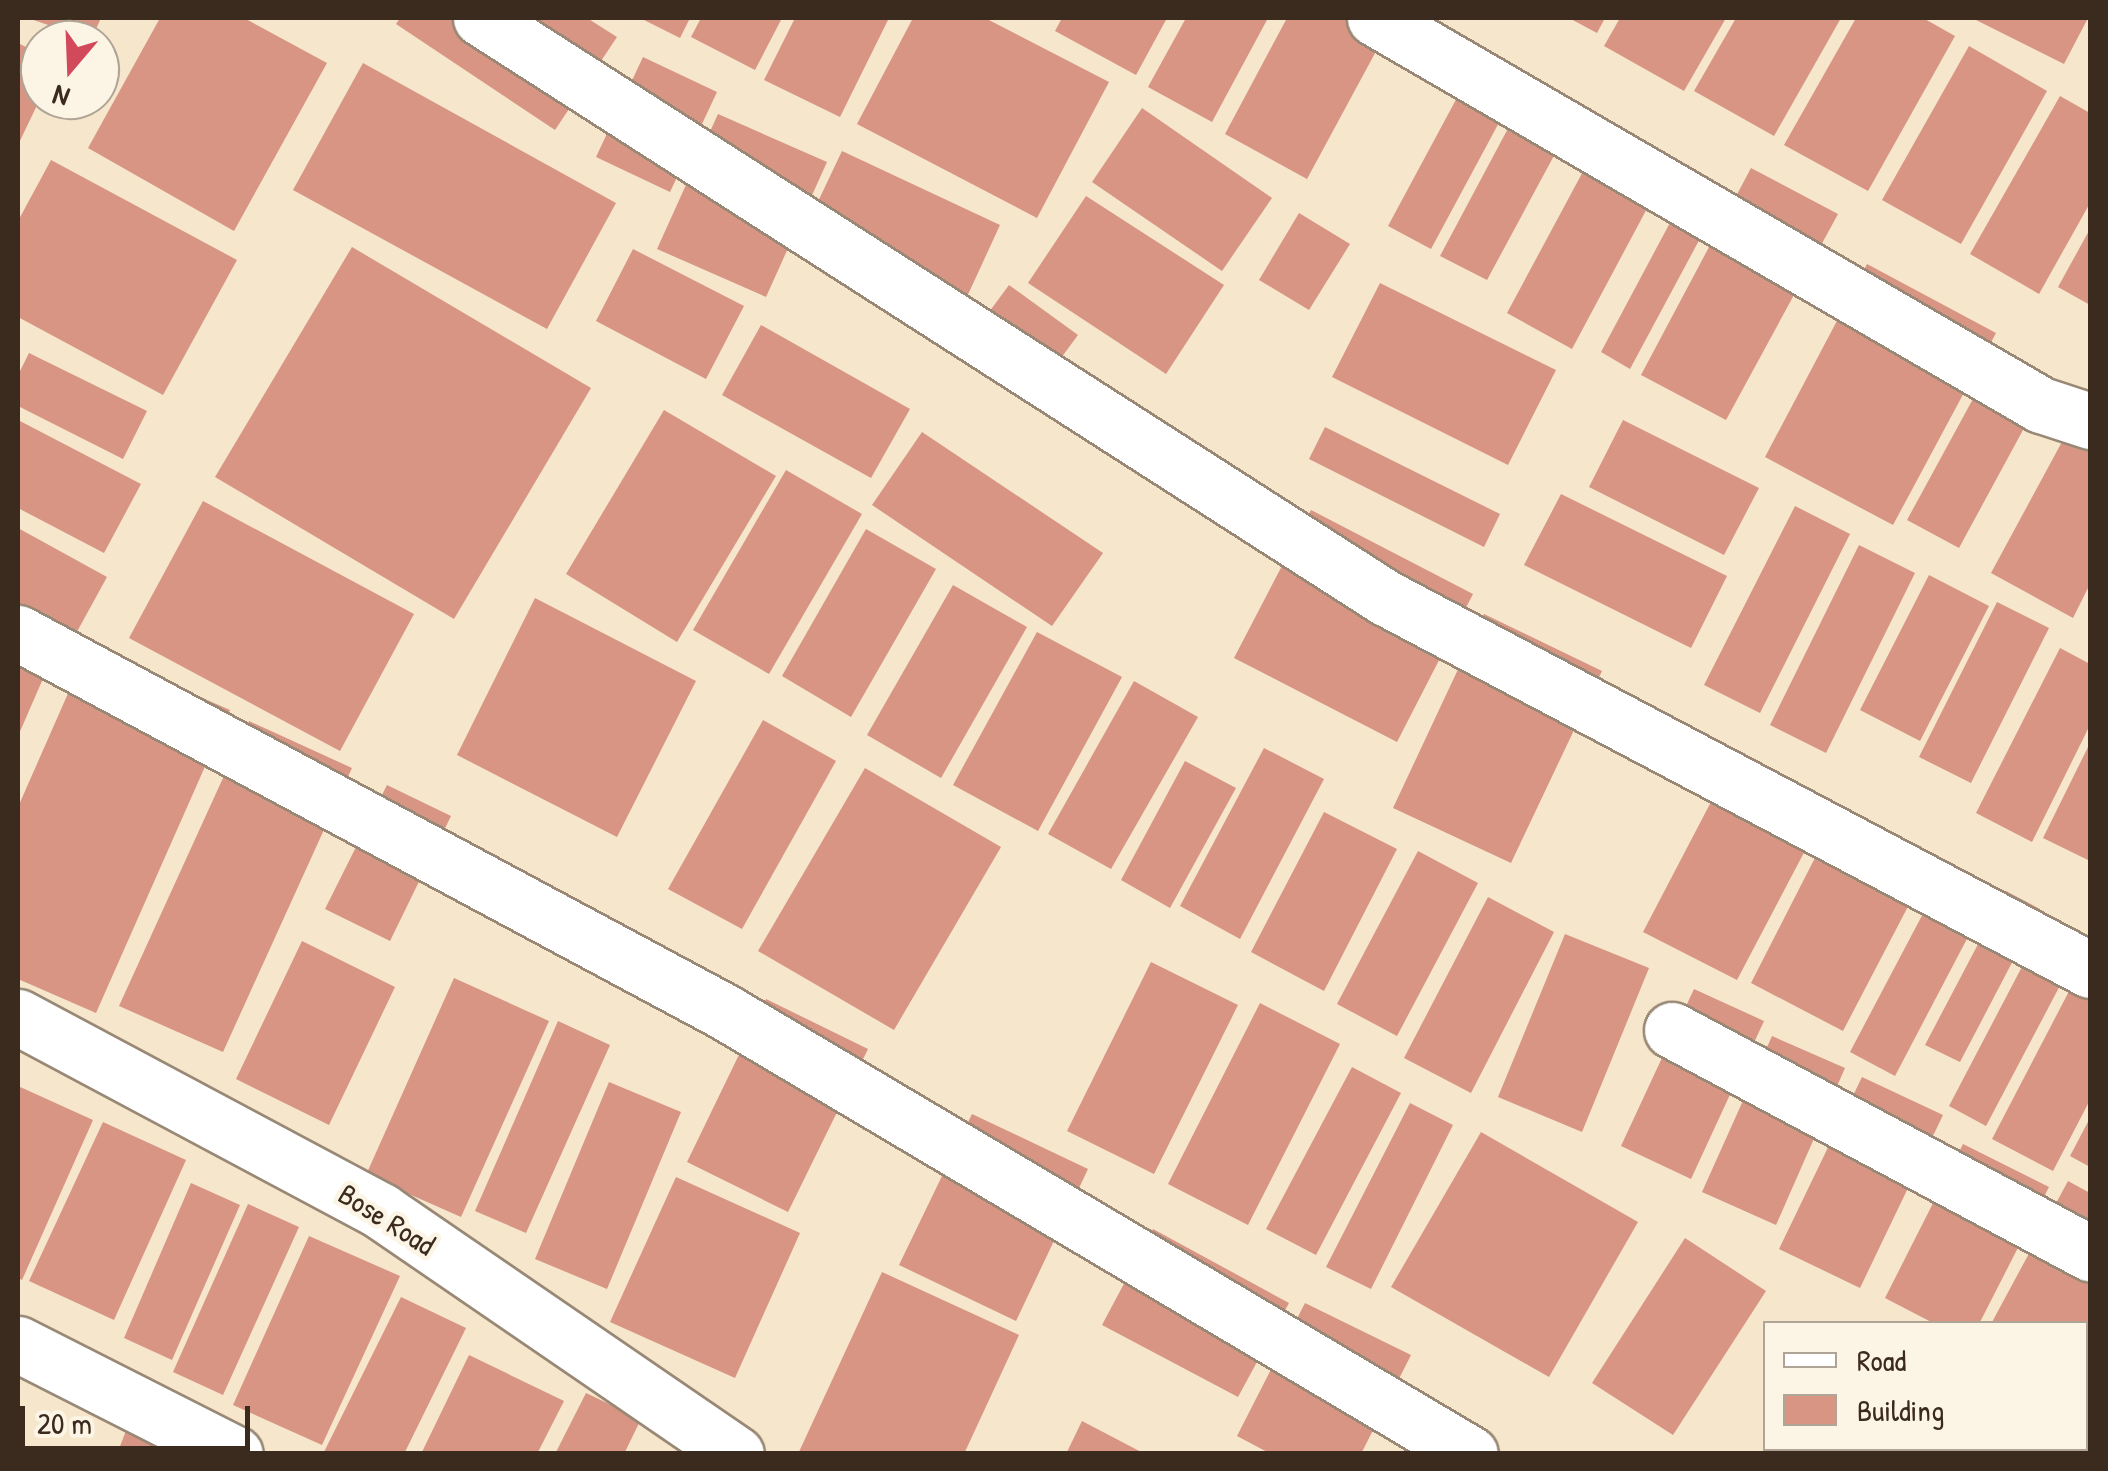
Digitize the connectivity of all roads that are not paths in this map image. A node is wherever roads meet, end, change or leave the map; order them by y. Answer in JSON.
{"nodes":[{"id":1,"x":480,"y":18,"type":"edge"},
{"id":2,"x":1375,"y":18,"type":"edge"},
{"id":3,"x":2090,"y":422,"type":"edge"},
{"id":4,"x":18,"y":633,"type":"edge"},
{"id":5,"x":2090,"y":970,"type":"edge"},
{"id":6,"x":18,"y":1017,"type":"edge"},
{"id":7,"x":1672,"y":1030,"type":"dead end"},
{"id":8,"x":2090,"y":1254,"type":"edge"},
{"id":9,"x":18,"y":1344,"type":"edge"},
{"id":10,"x":711,"y":1446,"type":"edge"},
{"id":11,"x":235,"y":1454,"type":"edge"},
{"id":12,"x":1470,"y":1454,"type":"edge"}],
"edges":[{"from":1,"to":5,"type":"street"},
{"from":2,"to":3,"type":"street"},
{"from":4,"to":12,"type":"street"},
{"from":6,"to":10,"type":"street","name":"Bose Road"},
{"from":7,"to":8,"type":"street"},
{"from":9,"to":11,"type":"street"}]}
